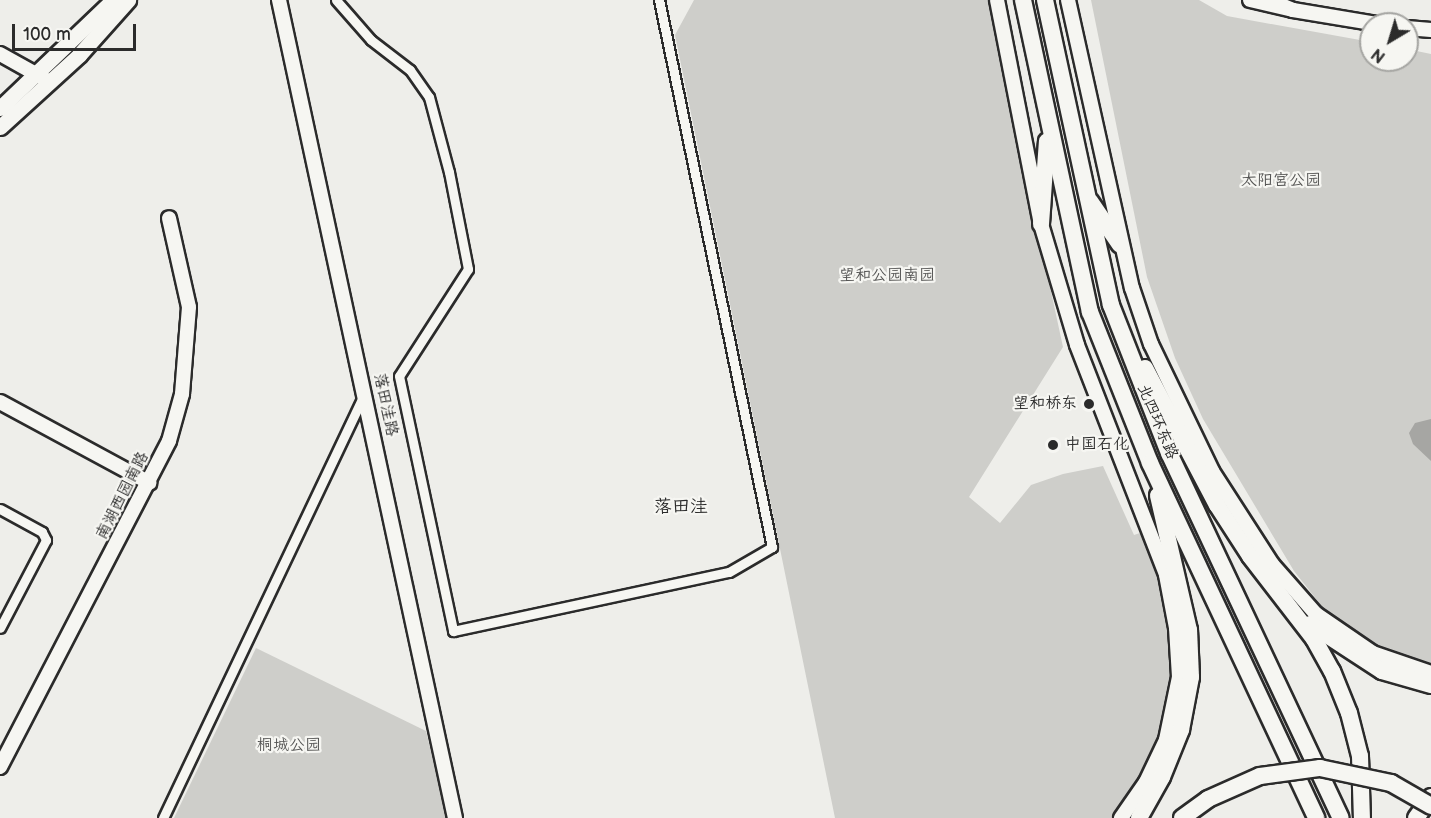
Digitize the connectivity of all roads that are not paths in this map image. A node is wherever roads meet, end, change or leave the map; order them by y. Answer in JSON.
{"nodes":[{"id":1,"x":113,"y":0,"type":"edge"},
{"id":2,"x":128,"y":0,"type":"edge"},
{"id":3,"x":279,"y":0,"type":"edge"},
{"id":4,"x":336,"y":0,"type":"edge"},
{"id":5,"x":659,"y":0,"type":"edge"},
{"id":6,"x":997,"y":0,"type":"edge"},
{"id":7,"x":1023,"y":0,"type":"edge"},
{"id":8,"x":1045,"y":0,"type":"edge"},
{"id":9,"x":1068,"y":0,"type":"edge"},
{"id":10,"x":1250,"y":0,"type":"edge"},
{"id":11,"x":1269,"y":0,"type":"edge"},
{"id":12,"x":1293,"y":10,"type":"junction"},
{"id":13,"x":1359,"y":21,"type":"edge"},
{"id":14,"x":0,"y":54,"type":"edge"},
{"id":15,"x":44,"y":78,"type":"junction"},
{"id":16,"x":0,"y":108,"type":"edge"},
{"id":17,"x":1048,"y":120,"type":"junction"},
{"id":18,"x":0,"y":127,"type":"edge"},
{"id":19,"x":1085,"y":194,"type":"junction"},
{"id":20,"x":169,"y":218,"type":"dead end"},
{"id":21,"x":1041,"y":224,"type":"junction"},
{"id":22,"x":1120,"y":244,"type":"junction"},
{"id":23,"x":1111,"y":305,"type":"junction"},
{"id":24,"x":365,"y":393,"type":"junction"},
{"id":25,"x":0,"y":402,"type":"edge"},
{"id":26,"x":1150,"y":463,"type":"junction"},
{"id":27,"x":150,"y":483,"type":"junction"},
{"id":28,"x":0,"y":509,"type":"edge"},
{"id":29,"x":1288,"y":604,"type":"junction"},
{"id":30,"x":0,"y":628,"type":"edge"},
{"id":31,"x":1431,"y":673,"type":"edge"},
{"id":32,"x":1431,"y":686,"type":"edge"},
{"id":33,"x":0,"y":767,"type":"edge"},
{"id":34,"x":1431,"y":797,"type":"edge"},
{"id":35,"x":1431,"y":806,"type":"edge"},
{"id":36,"x":163,"y":818,"type":"edge"},
{"id":37,"x":454,"y":818,"type":"edge"},
{"id":38,"x":1121,"y":818,"type":"edge"},
{"id":39,"x":1139,"y":818,"type":"edge"},
{"id":40,"x":1182,"y":818,"type":"edge"},
{"id":41,"x":1316,"y":818,"type":"edge"},
{"id":42,"x":1341,"y":818,"type":"edge"},
{"id":43,"x":1362,"y":818,"type":"edge"},
{"id":44,"x":1416,"y":818,"type":"edge"}],
"edges":[{"from":1,"to":15,"type":"main road"},
{"from":2,"to":15,"type":"main road"},
{"from":3,"to":24,"type":"street","name":"落田洼路"},
{"from":4,"to":5,"type":"street"},
{"from":6,"to":21,"type":"street"},
{"from":7,"to":17,"type":"highway","name":"北四环东路"},
{"from":8,"to":19,"type":"highway","name":"北四环东路"},
{"from":9,"to":22,"type":"street","name":"北四环东路"},
{"from":10,"to":12,"type":"street"},
{"from":11,"to":12,"type":"street"},
{"from":12,"to":13,"type":"street"},
{"from":14,"to":15,"type":"street"},
{"from":15,"to":16,"type":"main road"},
{"from":15,"to":18,"type":"main road"},
{"from":17,"to":21,"type":"highway"},
{"from":17,"to":26,"type":"highway","name":"北四环东路"},
{"from":19,"to":22,"type":"highway"},
{"from":19,"to":23,"type":"highway","name":"北四环东路"},
{"from":20,"to":27,"type":"street","name":"南湖西园南路"},
{"from":21,"to":38,"type":"street"},
{"from":22,"to":31,"type":"street","name":"北四环东路"},
{"from":23,"to":29,"type":"highway"},
{"from":23,"to":42,"type":"highway","name":"北四环东路"},
{"from":24,"to":36,"type":"street"},
{"from":24,"to":37,"type":"street","name":"落田洼路"},
{"from":25,"to":27,"type":"street"},
{"from":26,"to":39,"type":"highway"},
{"from":26,"to":41,"type":"highway","name":"北四环东路"},
{"from":27,"to":33,"type":"street","name":"南湖西园南路"},
{"from":28,"to":30,"type":"street"},
{"from":29,"to":32,"type":"highway"},
{"from":29,"to":43,"type":"highway"},
{"from":34,"to":44,"type":"highway"},
{"from":35,"to":40,"type":"highway","bridge":true}]}
